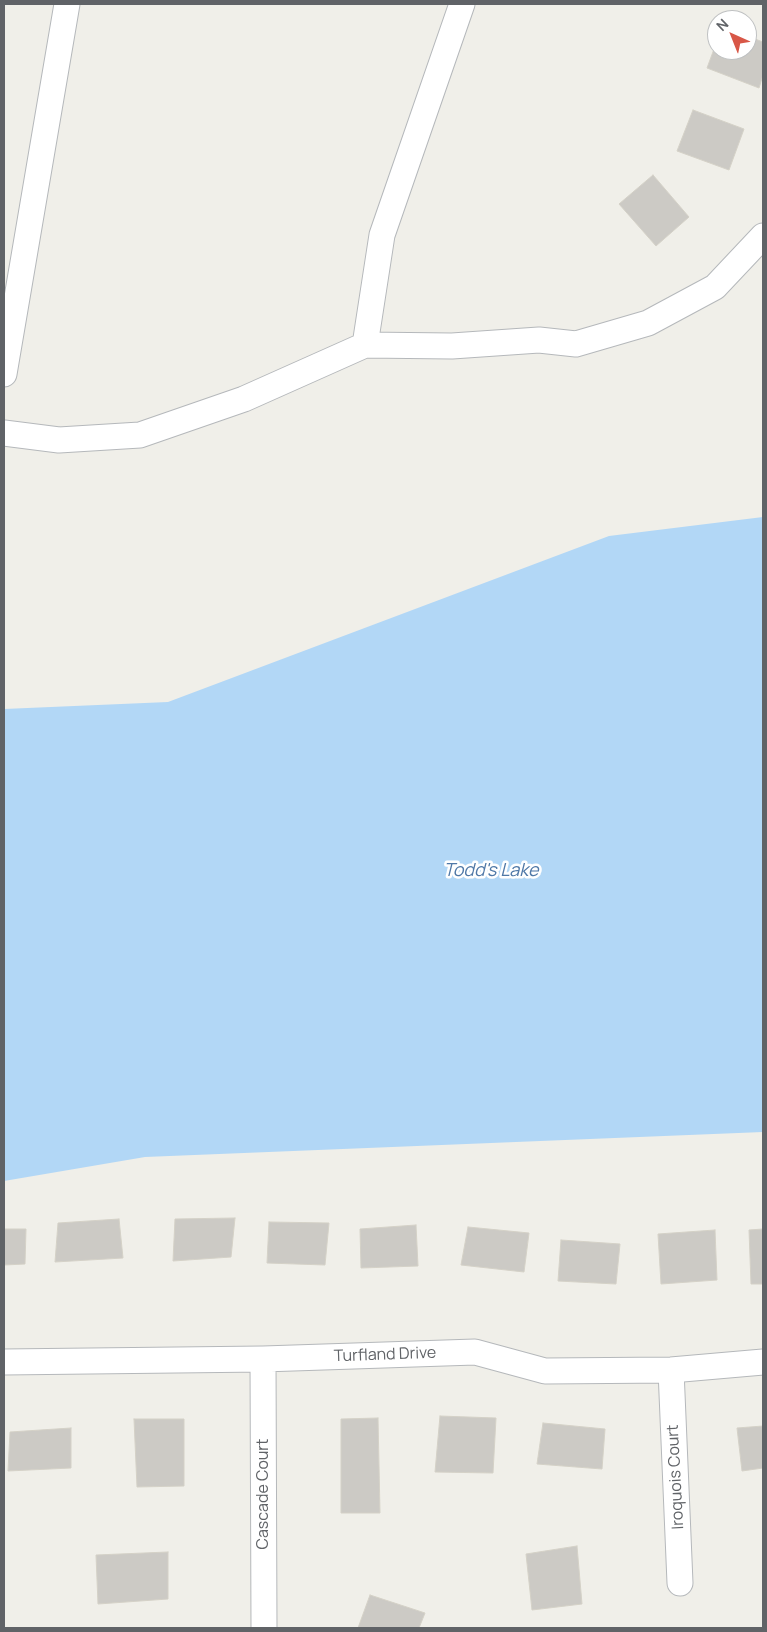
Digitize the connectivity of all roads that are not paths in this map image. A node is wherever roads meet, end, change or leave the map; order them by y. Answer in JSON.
{"nodes":[{"id":1,"x":67,"y":4,"type":"edge"},
{"id":2,"x":462,"y":4,"type":"edge"},
{"id":3,"x":763,"y":236,"type":"edge"},
{"id":4,"x":365,"y":345,"type":"junction"},
{"id":5,"x":4,"y":374,"type":"edge"},
{"id":6,"x":4,"y":433,"type":"edge"},
{"id":7,"x":263,"y":1359,"type":"junction"},
{"id":8,"x":4,"y":1362,"type":"edge"},
{"id":9,"x":763,"y":1362,"type":"edge"},
{"id":10,"x":671,"y":1370,"type":"junction"},
{"id":11,"x":680,"y":1583,"type":"dead end"},
{"id":12,"x":264,"y":1628,"type":"edge"}],
"edges":[{"from":1,"to":5,"type":"street"},
{"from":2,"to":4,"type":"street"},
{"from":3,"to":4,"type":"street"},
{"from":4,"to":6,"type":"street"},
{"from":7,"to":8,"type":"street","name":"Turfland Drive"},
{"from":7,"to":10,"type":"street","name":"Turfland Drive"},
{"from":7,"to":12,"type":"street","name":"Cascade Court"},
{"from":9,"to":10,"type":"street","name":"Turfland Drive"},
{"from":10,"to":11,"type":"street","name":"Iroquois Court"}]}
